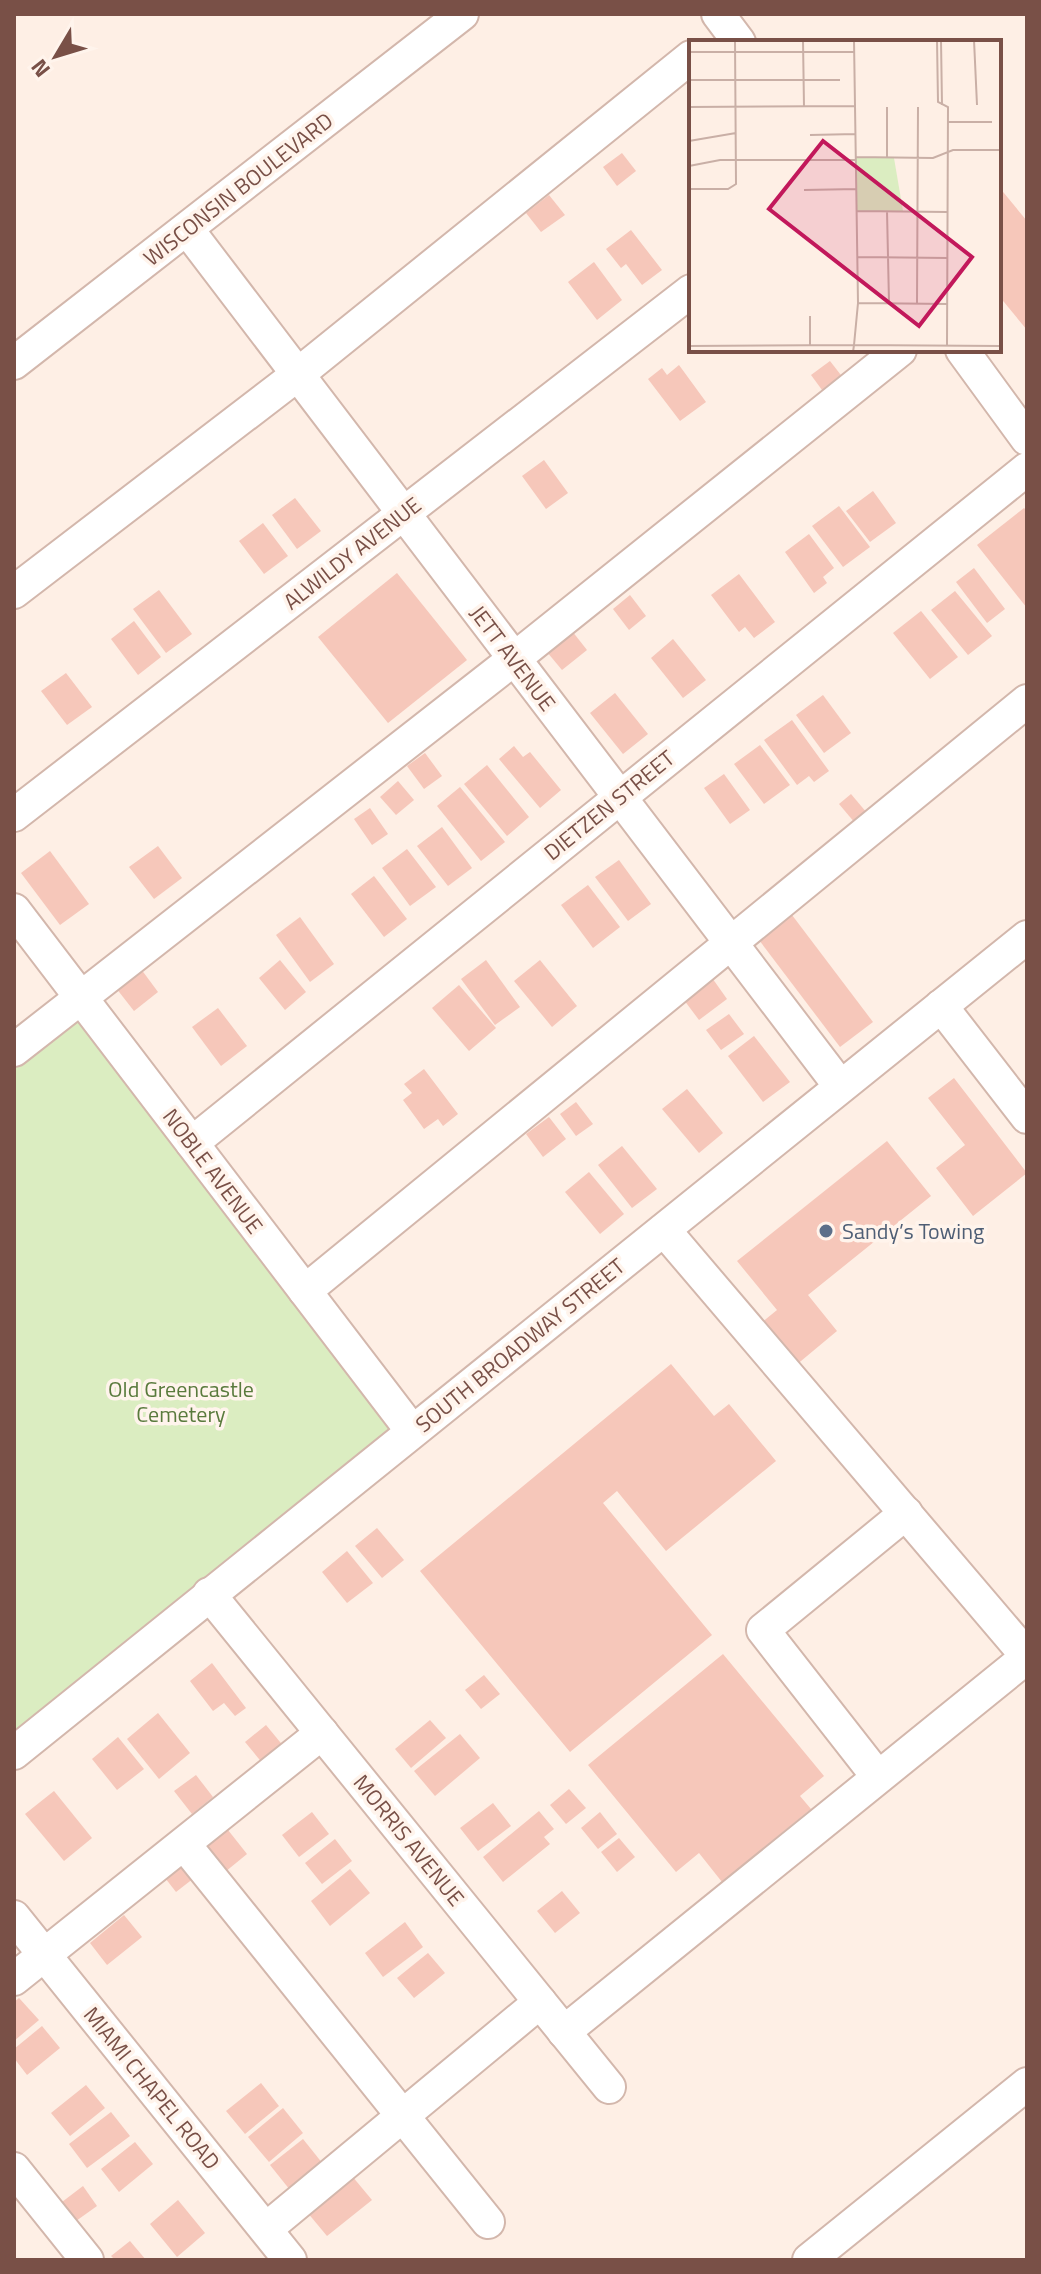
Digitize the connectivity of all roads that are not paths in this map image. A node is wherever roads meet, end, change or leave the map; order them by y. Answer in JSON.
{"nodes":[{"id":1,"x":462,"y":14,"type":"edge"},
{"id":2,"x":689,"y":59,"type":"edge"},
{"id":3,"x":187,"y":229,"type":"junction"},
{"id":4,"x":689,"y":293,"type":"edge"},
{"id":5,"x":898,"y":352,"type":"edge"},
{"id":6,"x":963,"y":352,"type":"edge"},
{"id":7,"x":14,"y":363,"type":"edge"},
{"id":8,"x":297,"y":375,"type":"junction"},
{"id":9,"x":1027,"y":439,"type":"edge"},
{"id":10,"x":1027,"y":469,"type":"edge"},
{"id":11,"x":403,"y":513,"type":"junction"},
{"id":12,"x":14,"y":592,"type":"edge"},
{"id":13,"x":514,"y":659,"type":"junction"},
{"id":14,"x":1027,"y":701,"type":"edge"},
{"id":15,"x":618,"y":797,"type":"junction"},
{"id":16,"x":14,"y":815,"type":"edge"},
{"id":17,"x":14,"y":910,"type":"edge"},
{"id":18,"x":1027,"y":937,"type":"edge"},
{"id":19,"x":730,"y":945,"type":"junction"},
{"id":20,"x":80,"y":997,"type":"junction"},
{"id":21,"x":941,"y":1006,"type":"junction"},
{"id":22,"x":14,"y":1050,"type":"edge"},
{"id":23,"x":840,"y":1086,"type":"junction"},
{"id":24,"x":1027,"y":1117,"type":"edge"},
{"id":25,"x":192,"y":1143,"type":"junction"},
{"id":26,"x":664,"y":1230,"type":"junction"},
{"id":27,"x":305,"y":1291,"type":"junction"},
{"id":28,"x":412,"y":1431,"type":"junction"},
{"id":29,"x":906,"y":1513,"type":"junction"},
{"id":30,"x":209,"y":1594,"type":"junction"},
{"id":31,"x":1027,"y":1656,"type":"edge"},
{"id":32,"x":322,"y":1733,"type":"junction"},
{"id":33,"x":14,"y":1753,"type":"edge"},
{"id":34,"x":878,"y":1777,"type":"junction"},
{"id":35,"x":184,"y":1844,"type":"junction"},
{"id":36,"x":14,"y":1917,"type":"edge"},
{"id":37,"x":44,"y":1955,"type":"junction"},
{"id":38,"x":14,"y":1979,"type":"edge"},
{"id":39,"x":540,"y":2002,"type":"junction"},
{"id":40,"x":564,"y":2032,"type":"junction"},
{"id":41,"x":1027,"y":2084,"type":"edge"},
{"id":42,"x":609,"y":2087,"type":"dead end"},
{"id":43,"x":404,"y":2117,"type":"junction"},
{"id":44,"x":14,"y":2169,"type":"edge"},
{"id":45,"x":488,"y":2222,"type":"dead end"},
{"id":46,"x":266,"y":2229,"type":"junction"},
{"id":47,"x":87,"y":2260,"type":"edge"},
{"id":48,"x":290,"y":2260,"type":"edge"},
{"id":49,"x":809,"y":2260,"type":"edge"}],
"edges":[{"from":1,"to":3,"type":"street","name":"WISCONSIN BOULEVARD"},
{"from":2,"to":8,"type":"street"},
{"from":3,"to":7,"type":"street","name":"WISCONSIN BOULEVARD"},
{"from":3,"to":8,"type":"street","name":"JETT AVENUE"},
{"from":4,"to":11,"type":"street","name":"ALWILDY AVENUE"},
{"from":5,"to":13,"type":"street"},
{"from":6,"to":9,"type":"street"},
{"from":8,"to":11,"type":"street","name":"JETT AVENUE"},
{"from":8,"to":12,"type":"street"},
{"from":10,"to":15,"type":"street","name":"DIETZEN STREET"},
{"from":11,"to":13,"type":"street","name":"JETT AVENUE"},
{"from":11,"to":16,"type":"street","name":"ALWILDY AVENUE"},
{"from":13,"to":15,"type":"street","name":"JETT AVENUE"},
{"from":13,"to":20,"type":"street"},
{"from":14,"to":19,"type":"street"},
{"from":15,"to":19,"type":"street","name":"JETT AVENUE"},
{"from":15,"to":25,"type":"street","name":"DIETZEN STREET"},
{"from":17,"to":20,"type":"street","name":"NOBLE AVENUE"},
{"from":18,"to":21,"type":"street","name":"SOUTH BROADWAY STREET"},
{"from":19,"to":23,"type":"street","name":"JETT AVENUE"},
{"from":19,"to":27,"type":"street"},
{"from":20,"to":22,"type":"street"},
{"from":20,"to":25,"type":"street","name":"NOBLE AVENUE"},
{"from":21,"to":23,"type":"street","name":"SOUTH BROADWAY STREET"},
{"from":21,"to":24,"type":"street"},
{"from":23,"to":26,"type":"street","name":"SOUTH BROADWAY STREET"},
{"from":25,"to":27,"type":"street","name":"NOBLE AVENUE"},
{"from":26,"to":28,"type":"street","name":"SOUTH BROADWAY STREET"},
{"from":26,"to":29,"type":"street"},
{"from":27,"to":28,"type":"street","name":"NOBLE AVENUE"},
{"from":28,"to":30,"type":"street","name":"SOUTH BROADWAY STREET"},
{"from":29,"to":31,"type":"street"},
{"from":29,"to":34,"type":"street"},
{"from":30,"to":32,"type":"street","name":"MORRIS AVENUE"},
{"from":30,"to":33,"type":"street","name":"SOUTH BROADWAY STREET"},
{"from":31,"to":34,"type":"street"},
{"from":32,"to":35,"type":"street"},
{"from":32,"to":39,"type":"street","name":"MORRIS AVENUE"},
{"from":34,"to":40,"type":"street"},
{"from":35,"to":37,"type":"street"},
{"from":35,"to":43,"type":"street"},
{"from":36,"to":37,"type":"street","name":"MIAMI CHAPEL ROAD"},
{"from":37,"to":38,"type":"street"},
{"from":37,"to":46,"type":"street","name":"MIAMI CHAPEL ROAD"},
{"from":39,"to":40,"type":"street","name":"MORRIS AVENUE"},
{"from":39,"to":43,"type":"street"},
{"from":40,"to":42,"type":"street","name":"MORRIS AVENUE"},
{"from":41,"to":49,"type":"street"},
{"from":43,"to":45,"type":"street"},
{"from":43,"to":46,"type":"street"},
{"from":44,"to":47,"type":"street"},
{"from":46,"to":48,"type":"street","name":"MIAMI CHAPEL ROAD"}]}
